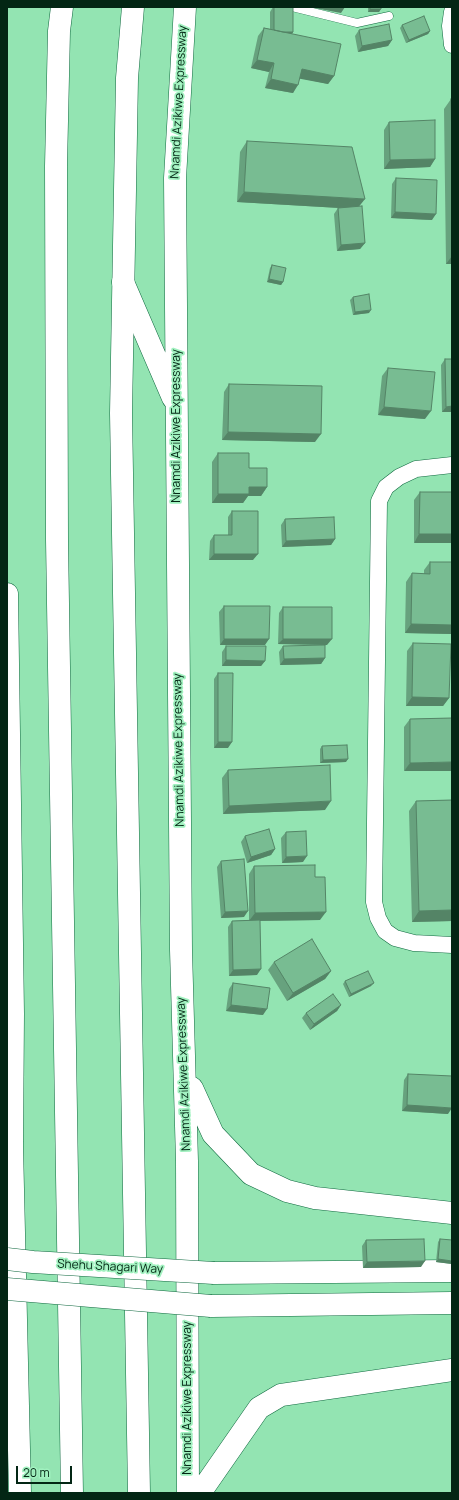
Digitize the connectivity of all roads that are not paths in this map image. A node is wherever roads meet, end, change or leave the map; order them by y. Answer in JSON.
{"nodes":[{"id":1,"x":62,"y":7,"type":"edge"},
{"id":2,"x":132,"y":7,"type":"edge"},
{"id":3,"x":185,"y":7,"type":"edge"},
{"id":4,"x":292,"y":7,"type":"edge"},
{"id":5,"x":452,"y":12,"type":"edge"},
{"id":6,"x":389,"y":16,"type":"dead end"},
{"id":7,"x":452,"y":45,"type":"edge"},
{"id":8,"x":123,"y":282,"type":"junction"},
{"id":9,"x":178,"y":409,"type":"junction"},
{"id":10,"x":452,"y":465,"type":"edge"},
{"id":11,"x":7,"y":594,"type":"edge"},
{"id":12,"x":7,"y":638,"type":"edge"},
{"id":13,"x":452,"y":945,"type":"edge"},
{"id":14,"x":10,"y":1011,"type":"edge"},
{"id":15,"x":185,"y":1084,"type":"junction"},
{"id":16,"x":452,"y":1213,"type":"edge"},
{"id":17,"x":7,"y":1259,"type":"edge"},
{"id":18,"x":452,"y":1271,"type":"edge"},
{"id":19,"x":7,"y":1289,"type":"edge"},
{"id":20,"x":452,"y":1303,"type":"edge"},
{"id":21,"x":452,"y":1370,"type":"edge"},
{"id":22,"x":18,"y":1404,"type":"junction"},
{"id":23,"x":7,"y":1438,"type":"edge"},
{"id":24,"x":20,"y":1493,"type":"edge"},
{"id":25,"x":72,"y":1493,"type":"edge"},
{"id":26,"x":139,"y":1493,"type":"edge"},
{"id":27,"x":188,"y":1493,"type":"edge"},
{"id":28,"x":200,"y":1493,"type":"edge"}],
"edges":[{"from":1,"to":25,"type":"main road"},
{"from":2,"to":8,"type":"main road"},
{"from":3,"to":9,"type":"main road","name":"Nnamdi Azikiwe Expressway"},
{"from":4,"to":6,"type":"lane"},
{"from":5,"to":7,"type":"street"},
{"from":8,"to":9,"type":"main road"},
{"from":8,"to":26,"type":"main road"},
{"from":9,"to":15,"type":"main road","name":"Nnamdi Azikiwe Expressway"},
{"from":10,"to":13,"type":"street"},
{"from":11,"to":12,"type":"main road"},
{"from":12,"to":14,"type":"main road"},
{"from":14,"to":22,"type":"main road"},
{"from":15,"to":16,"type":"main road"},
{"from":15,"to":27,"type":"main road","name":"Nnamdi Azikiwe Expressway"},
{"from":17,"to":18,"type":"main road","name":"Shehu Shagari Way","bridge":true},
{"from":19,"to":20,"type":"main road","bridge":true},
{"from":21,"to":28,"type":"main road"},
{"from":22,"to":23,"type":"main road"},
{"from":22,"to":24,"type":"main road"}]}
